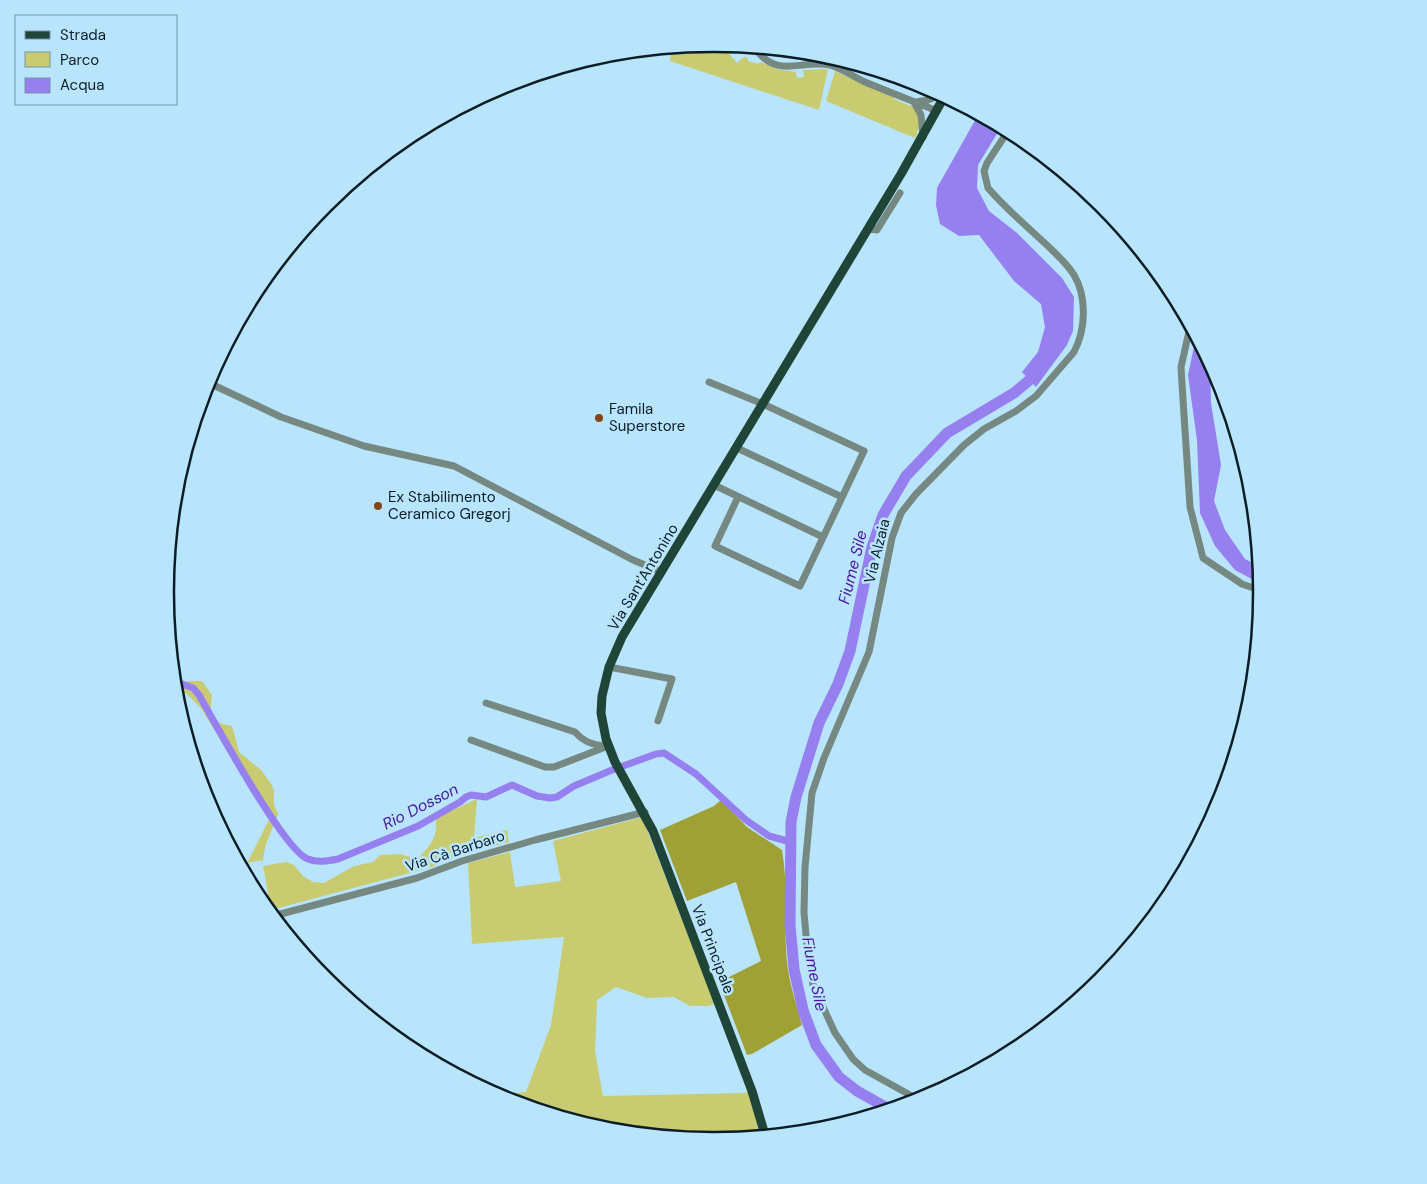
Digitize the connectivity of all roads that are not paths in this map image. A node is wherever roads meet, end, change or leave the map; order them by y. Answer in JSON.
{"nodes":[{"id":1,"x":762,"y":55,"type":"edge"},
{"id":2,"x":931,"y":99,"type":"edge"},
{"id":3,"x":915,"y":102,"type":"junction"},
{"id":4,"x":941,"y":103,"type":"edge"},
{"id":5,"x":937,"y":111,"type":"junction"},
{"id":6,"x":922,"y":137,"type":"junction"},
{"id":7,"x":1004,"y":137,"type":"edge"},
{"id":8,"x":900,"y":192,"type":"dead end"},
{"id":9,"x":868,"y":229,"type":"junction"},
{"id":10,"x":1188,"y":336,"type":"edge"},
{"id":11,"x":709,"y":382,"type":"dead end"},
{"id":12,"x":215,"y":386,"type":"edge"},
{"id":13,"x":764,"y":404,"type":"junction"},
{"id":14,"x":737,"y":448,"type":"junction"},
{"id":15,"x":714,"y":485,"type":"junction"},
{"id":16,"x":738,"y":497,"type":"junction"},
{"id":17,"x":842,"y":497,"type":"junction"},
{"id":18,"x":823,"y":537,"type":"junction"},
{"id":19,"x":662,"y":572,"type":"junction"},
{"id":20,"x":1253,"y":588,"type":"edge"},
{"id":21,"x":609,"y":667,"type":"junction"},
{"id":22,"x":486,"y":703,"type":"dead end"},
{"id":23,"x":658,"y":721,"type":"dead end"},
{"id":24,"x":471,"y":740,"type":"dead end"},
{"id":25,"x":608,"y":746,"type":"junction"},
{"id":26,"x":624,"y":777,"type":"joint"},
{"id":27,"x":645,"y":812,"type":"junction"},
{"id":28,"x":281,"y":914,"type":"edge"},
{"id":29,"x":909,"y":1094,"type":"edge"},
{"id":30,"x":763,"y":1129,"type":"edge"}],
"edges":[{"from":1,"to":3,"type":"street"},
{"from":2,"to":3,"type":"street"},
{"from":3,"to":5,"type":"street"},
{"from":3,"to":6,"type":"street"},
{"from":4,"to":5,"type":"main road","name":"Via Sant'Antonino"},
{"from":5,"to":6,"type":"main road","name":"Via Sant'Antonino"},
{"from":6,"to":9,"type":"main road","name":"Via Sant'Antonino"},
{"from":7,"to":29,"type":"street","name":"Via Alzaia"},
{"from":8,"to":9,"type":"street","name":"Via Sant'Antonino"},
{"from":9,"to":13,"type":"main road","name":"Via Sant'Antonino"},
{"from":10,"to":20,"type":"street"},
{"from":11,"to":13,"type":"street"},
{"from":12,"to":19,"type":"street"},
{"from":13,"to":14,"type":"main road","name":"Via Sant'Antonino"},
{"from":13,"to":17,"type":"street"},
{"from":14,"to":15,"type":"main road","name":"Via Sant'Antonino"},
{"from":14,"to":17,"type":"street"},
{"from":15,"to":16,"type":"street"},
{"from":15,"to":19,"type":"main road","name":"Via Sant'Antonino"},
{"from":16,"to":18,"type":"street"},
{"from":16,"to":18,"type":"street"},
{"from":17,"to":18,"type":"street"},
{"from":19,"to":21,"type":"main road","name":"Via Sant'Antonino"},
{"from":21,"to":23,"type":"street"},
{"from":21,"to":25,"type":"main road","name":"Via Sant'Antonino"},
{"from":22,"to":25,"type":"street"},
{"from":24,"to":25,"type":"street"},
{"from":25,"to":26,"type":"main road","name":"Via Sant'Antonino"},
{"from":26,"to":27,"type":"main road","name":"Via Principale"},
{"from":27,"to":28,"type":"street","name":"Via Cà Barbaro"},
{"from":27,"to":30,"type":"main road","name":"Via Principale"}]}
